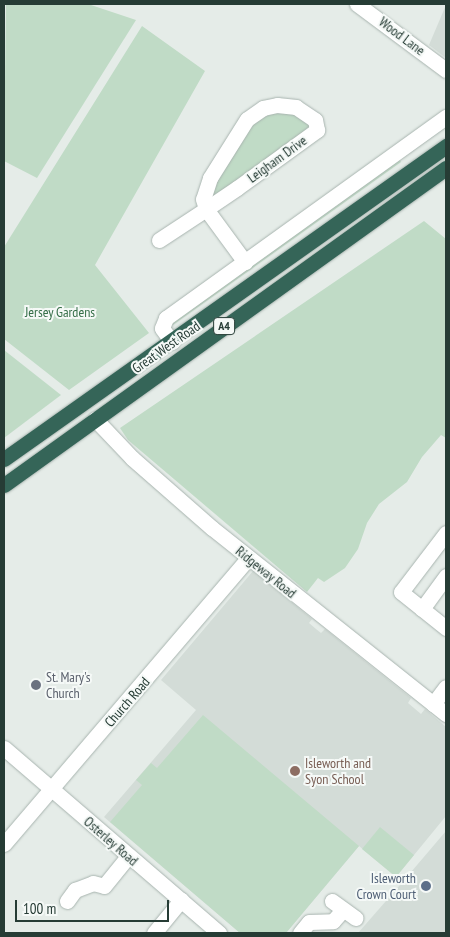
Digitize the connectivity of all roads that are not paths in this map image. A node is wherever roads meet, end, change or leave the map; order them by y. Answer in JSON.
{"nodes":[{"id":1,"x":357,"y":4,"type":"edge"},
{"id":2,"x":446,"y":70,"type":"edge"},
{"id":3,"x":446,"y":117,"type":"edge"},
{"id":4,"x":446,"y":146,"type":"edge"},
{"id":5,"x":446,"y":168,"type":"edge"},
{"id":6,"x":206,"y":209,"type":"junction"},
{"id":7,"x":159,"y":240,"type":"dead end"},
{"id":8,"x":245,"y":262,"type":"junction"},
{"id":9,"x":172,"y":342,"type":"junction"},
{"id":10,"x":95,"y":418,"type":"junction"},
{"id":11,"x":4,"y":459,"type":"edge"},
{"id":12,"x":4,"y":485,"type":"edge"},
{"id":13,"x":446,"y":532,"type":"edge"},
{"id":14,"x":248,"y":558,"type":"junction"},
{"id":15,"x":446,"y":576,"type":"edge"},
{"id":16,"x":422,"y":609,"type":"junction"},
{"id":17,"x":446,"y":628,"type":"edge"},
{"id":18,"x":446,"y":687,"type":"edge"},
{"id":19,"x":433,"y":704,"type":"junction"},
{"id":20,"x":446,"y":714,"type":"edge"},
{"id":21,"x":4,"y":748,"type":"edge"},
{"id":22,"x":51,"y":788,"type":"junction"},
{"id":23,"x":4,"y":844,"type":"edge"},
{"id":24,"x":128,"y":856,"type":"junction"},
{"id":25,"x":181,"y":900,"type":"junction"},
{"id":26,"x":67,"y":901,"type":"dead end"},
{"id":27,"x":343,"y":910,"type":"dead end"},
{"id":28,"x":154,"y":933,"type":"edge"},
{"id":29,"x":219,"y":933,"type":"edge"},
{"id":30,"x":300,"y":933,"type":"edge"}],
"edges":[{"from":1,"to":2,"type":"street","name":"Wood Lane"},
{"from":3,"to":8,"type":"street"},
{"from":4,"to":9,"type":"highway","name":"Great West Road","number":"A4"},
{"from":5,"to":10,"type":"highway","name":"Great West Road","number":"A4"},
{"from":6,"to":6,"type":"street","name":"Leigham Drive"},
{"from":6,"to":7,"type":"street","name":"Leigham Drive"},
{"from":6,"to":8,"type":"street"},
{"from":8,"to":9,"type":"street"},
{"from":9,"to":11,"type":"highway","name":"Great West Road","number":"A4"},
{"from":10,"to":12,"type":"highway","name":"Great West Road","number":"A4"},
{"from":10,"to":14,"type":"street","name":"Ridgeway Road"},
{"from":13,"to":16,"type":"street"},
{"from":14,"to":19,"type":"street","name":"Ridgeway Road"},
{"from":14,"to":22,"type":"street","name":"Church Road"},
{"from":15,"to":16,"type":"street"},
{"from":16,"to":17,"type":"street"},
{"from":18,"to":19,"type":"street"},
{"from":19,"to":20,"type":"street","name":"Ridgeway Road"},
{"from":21,"to":22,"type":"street","name":"Osterley Road"},
{"from":22,"to":23,"type":"street","name":"Church Road"},
{"from":22,"to":24,"type":"street","name":"Osterley Road"},
{"from":24,"to":25,"type":"street","name":"Osterley Road"},
{"from":24,"to":26,"type":"street"},
{"from":25,"to":28,"type":"street"},
{"from":25,"to":29,"type":"street","name":"Osterley Road"},
{"from":27,"to":30,"type":"street"}]}
